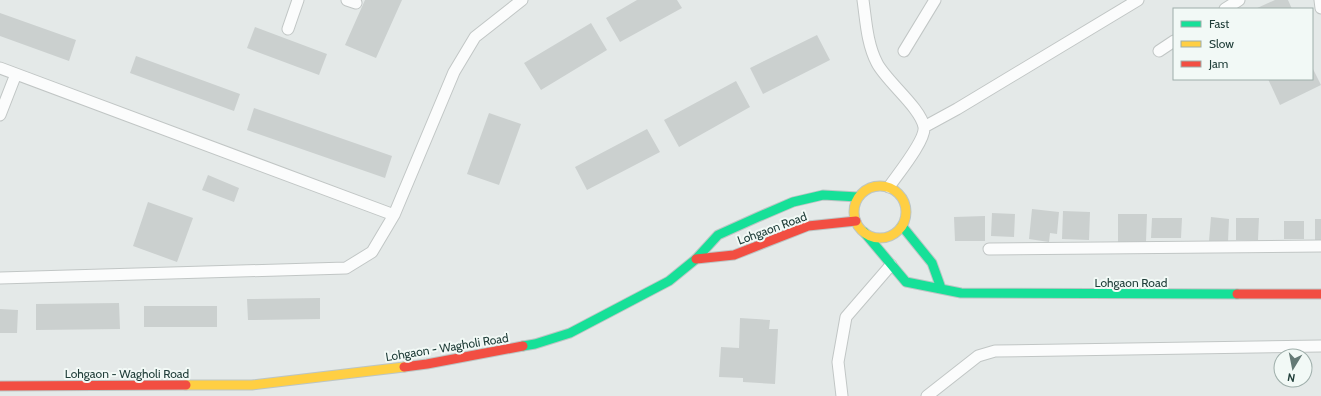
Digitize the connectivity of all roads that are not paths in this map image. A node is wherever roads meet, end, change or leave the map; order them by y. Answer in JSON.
{"nodes":[{"id":1,"x":298,"y":0,"type":"edge"},
{"id":2,"x":522,"y":0,"type":"edge"},
{"id":3,"x":863,"y":0,"type":"edge"},
{"id":4,"x":935,"y":0,"type":"edge"},
{"id":5,"x":1138,"y":0,"type":"edge"},
{"id":6,"x":1239,"y":0,"type":"edge"},
{"id":7,"x":1320,"y":0,"type":"edge"},
{"id":8,"x":1227,"y":8,"type":"edge"},
{"id":9,"x":1321,"y":8,"type":"edge"},
{"id":10,"x":288,"y":29,"type":"dead end"},
{"id":11,"x":1173,"y":42,"type":"edge"},
{"id":12,"x":904,"y":51,"type":"dead end"},
{"id":13,"x":1159,"y":51,"type":"dead end"},
{"id":14,"x":0,"y":68,"type":"edge"},
{"id":15,"x":16,"y":74,"type":"junction"},
{"id":16,"x":0,"y":115,"type":"edge"},
{"id":17,"x":924,"y":127,"type":"junction"},
{"id":18,"x":889,"y":187,"type":"junction"},
{"id":19,"x":858,"y":197,"type":"junction"},
{"id":20,"x":394,"y":216,"type":"junction"},
{"id":21,"x":856,"y":221,"type":"junction"},
{"id":22,"x":902,"y":226,"type":"junction"},
{"id":23,"x":864,"y":232,"type":"junction"},
{"id":24,"x":1321,"y":246,"type":"edge"},
{"id":25,"x":989,"y":249,"type":"dead end"},
{"id":26,"x":696,"y":259,"type":"junction"},
{"id":27,"x":891,"y":265,"type":"junction"},
{"id":28,"x":0,"y":278,"type":"edge"},
{"id":29,"x":941,"y":288,"type":"junction"},
{"id":30,"x":1321,"y":294,"type":"edge"},
{"id":31,"x":1321,"y":346,"type":"edge"},
{"id":32,"x":0,"y":386,"type":"edge"},
{"id":33,"x":842,"y":396,"type":"edge"},
{"id":34,"x":927,"y":396,"type":"edge"}],
"edges":[{"from":1,"to":10,"type":"lane"},
{"from":2,"to":20,"type":"lane"},
{"from":3,"to":17,"type":"lane"},
{"from":4,"to":12,"type":"lane"},
{"from":5,"to":17,"type":"lane"},
{"from":6,"to":8,"type":"lane"},
{"from":7,"to":9,"type":"lane"},
{"from":11,"to":13,"type":"lane"},
{"from":14,"to":15,"type":"lane"},
{"from":15,"to":16,"type":"lane"},
{"from":15,"to":20,"type":"lane"},
{"from":17,"to":18,"type":"lane"},
{"from":18,"to":19,"type":"main road"},
{"from":18,"to":22,"type":"main road"},
{"from":19,"to":21,"type":"main road"},
{"from":19,"to":26,"type":"main road","name":"Lohgaon - Wagholi Road"},
{"from":20,"to":28,"type":"lane"},
{"from":21,"to":23,"type":"main road"},
{"from":21,"to":26,"type":"main road","name":"Lohgaon Road"},
{"from":22,"to":23,"type":"main road"},
{"from":22,"to":29,"type":"main road"},
{"from":23,"to":27,"type":"main road","name":"Lohgaon Road"},
{"from":24,"to":25,"type":"lane"},
{"from":26,"to":32,"type":"main road","name":"Lohgaon - Wagholi Road"},
{"from":27,"to":29,"type":"main road","name":"Lohgaon Road"},
{"from":27,"to":33,"type":"lane"},
{"from":29,"to":30,"type":"main road","name":"Lohgaon Road"},
{"from":31,"to":34,"type":"lane"}]}
